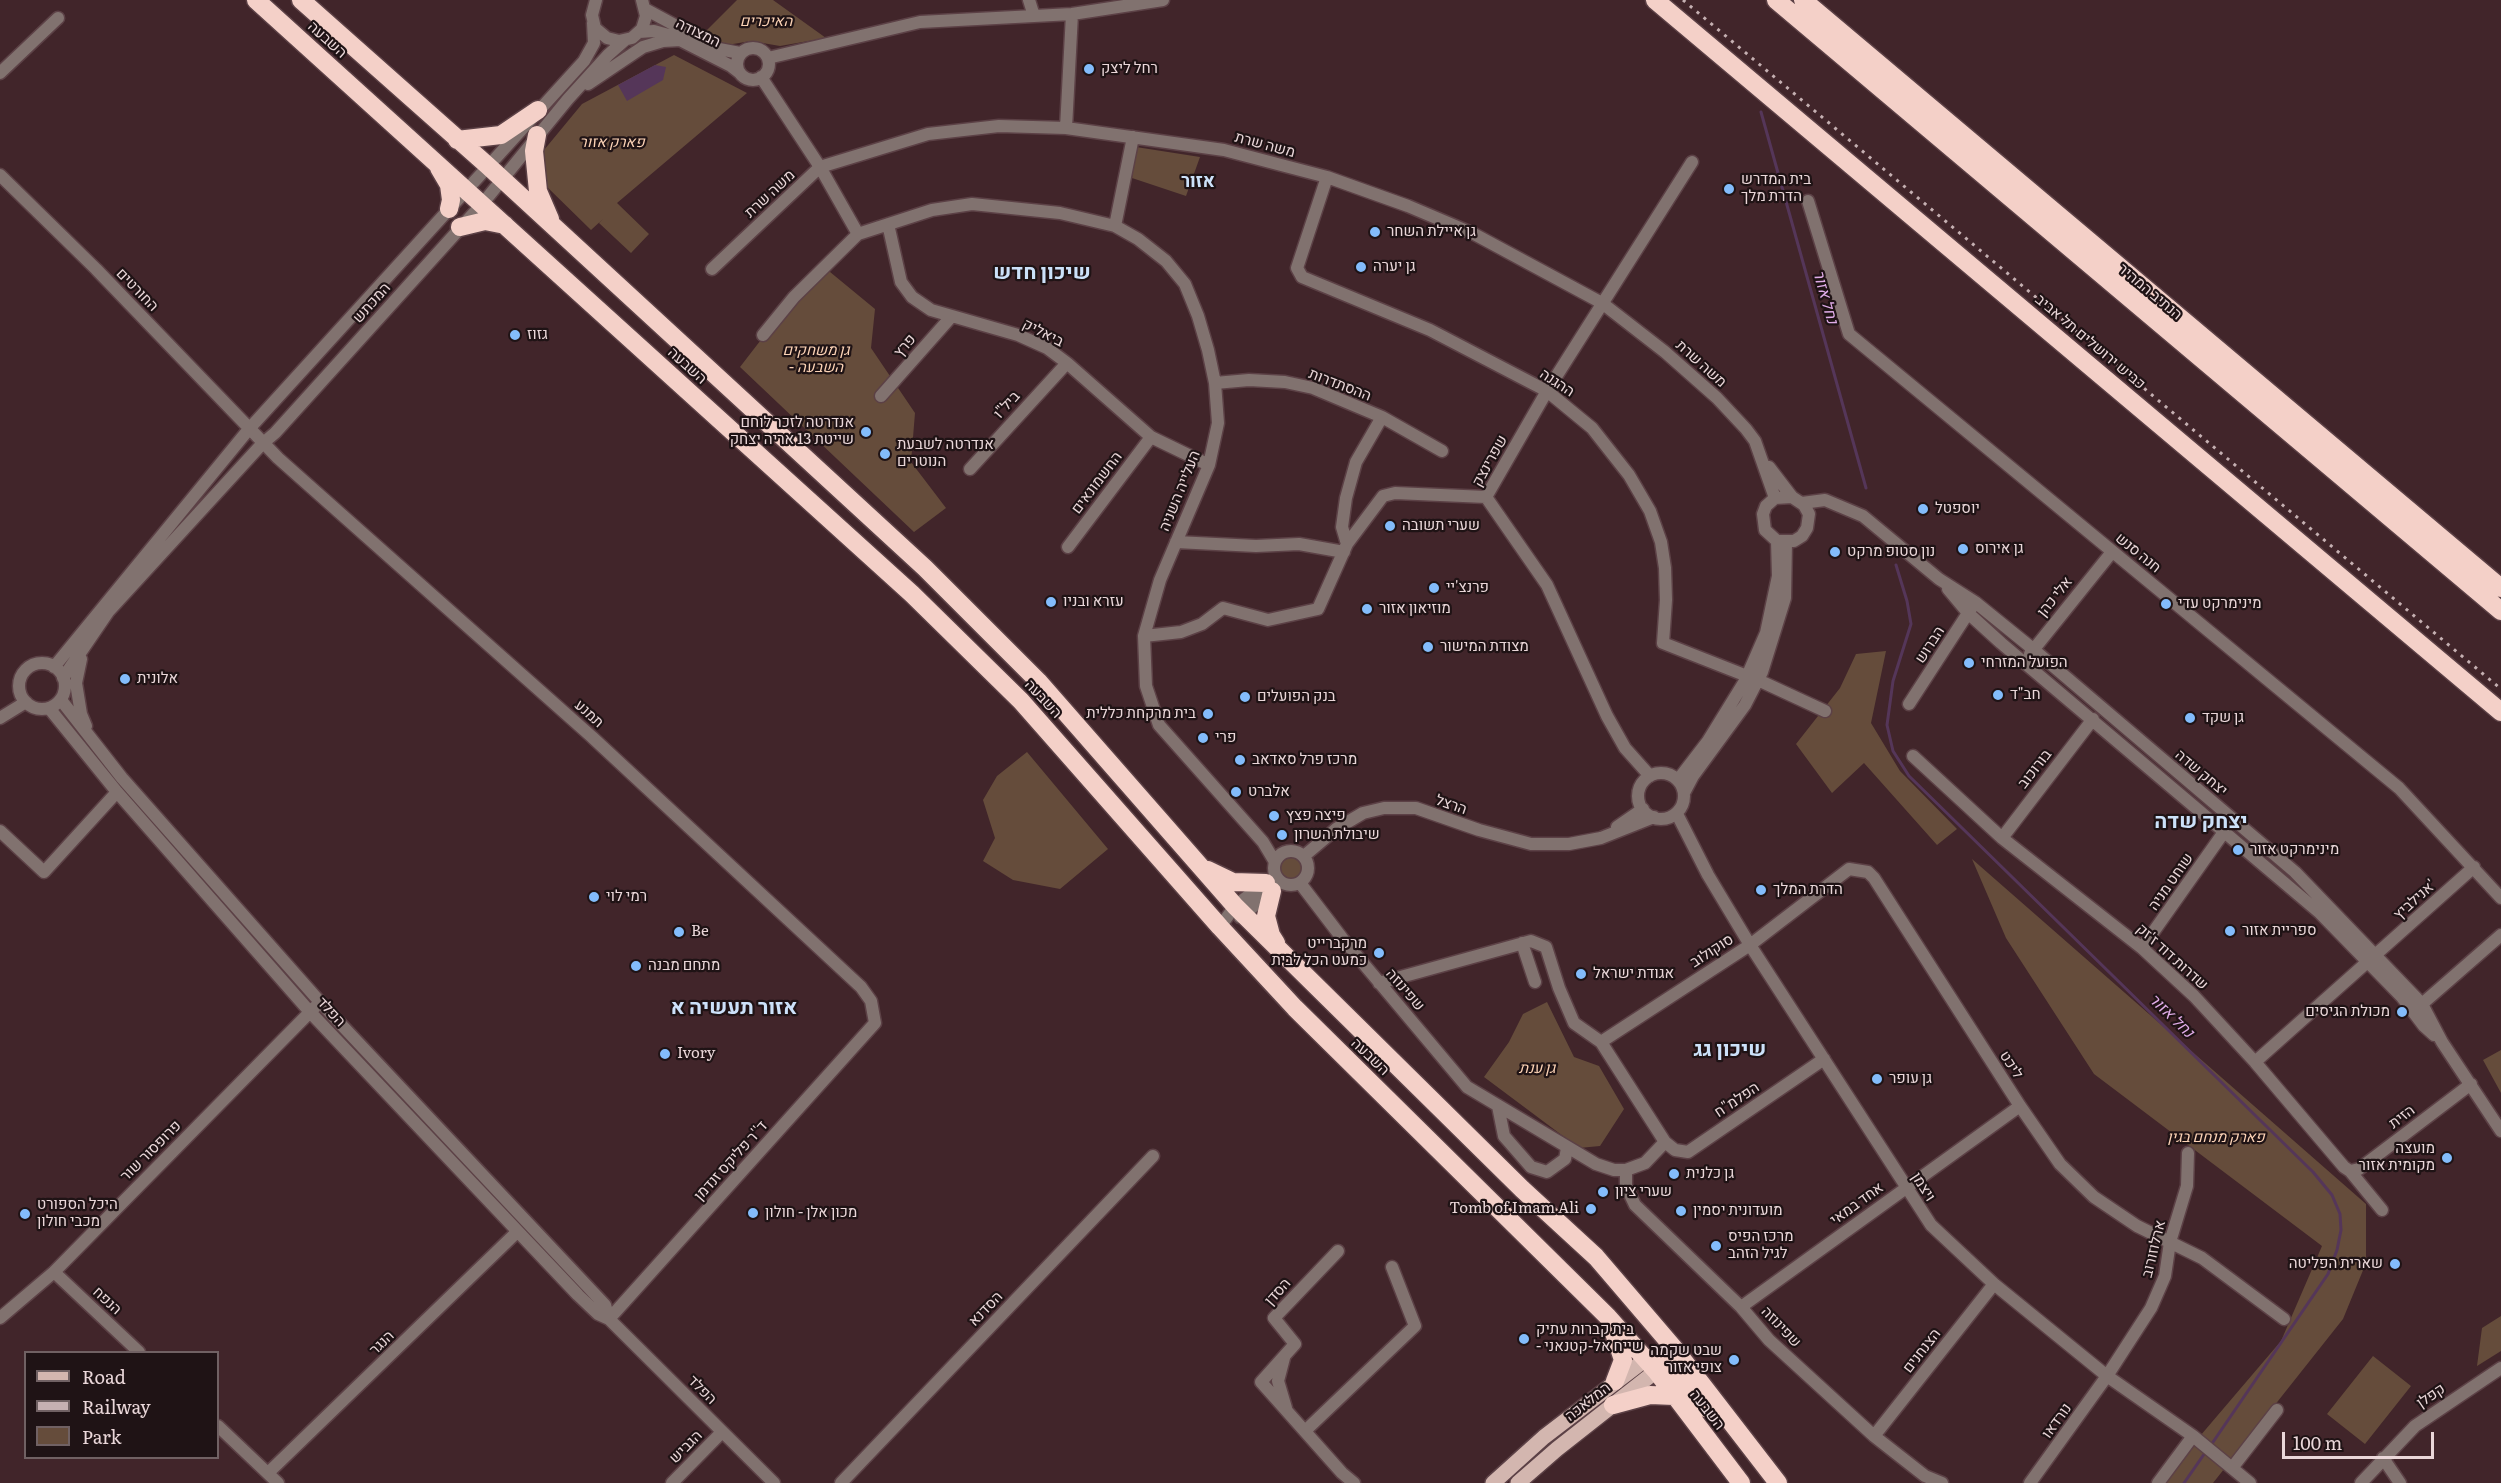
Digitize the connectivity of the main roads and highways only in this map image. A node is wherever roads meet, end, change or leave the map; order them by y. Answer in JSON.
{"nodes":[{"id":1,"x":256,"y":0,"type":"edge"},
{"id":2,"x":301,"y":0,"type":"edge"},
{"id":3,"x":1655,"y":0,"type":"edge"},
{"id":4,"x":1776,"y":0,"type":"edge"},
{"id":5,"x":1803,"y":0,"type":"edge"},
{"id":6,"x":538,"y":111,"type":"road end"},
{"id":7,"x":537,"y":135,"type":"road end"},
{"id":8,"x":458,"y":140,"type":"junction"},
{"id":9,"x":435,"y":161,"type":"junction"},
{"id":10,"x":449,"y":209,"type":"road end"},
{"id":11,"x":508,"y":226,"type":"junction"},
{"id":12,"x":460,"y":227,"type":"road end"},
{"id":13,"x":562,"y":235,"type":"junction"},
{"id":14,"x":2501,"y":588,"type":"edge"},
{"id":15,"x":2501,"y":611,"type":"edge"},
{"id":16,"x":2501,"y":712,"type":"edge"},
{"id":17,"x":1192,"y":859,"type":"junction"},
{"id":18,"x":1296,"y":968,"type":"junction"},
{"id":19,"x":1608,"y":1317,"type":"junction"},
{"id":20,"x":1660,"y":1360,"type":"junction"},
{"id":21,"x":1615,"y":1381,"type":"junction"},
{"id":22,"x":1674,"y":1396,"type":"junction"},
{"id":23,"x":1613,"y":1405,"type":"junction"},
{"id":24,"x":1493,"y":1483,"type":"edge"},
{"id":25,"x":1518,"y":1483,"type":"edge"},
{"id":26,"x":1742,"y":1483,"type":"edge"},
{"id":27,"x":1777,"y":1483,"type":"edge"}],
"edges":[{"from":1,"to":9,"type":"highway","name":"השבעה"},
{"from":2,"to":8,"type":"highway","name":"השבעה"},
{"from":3,"to":16,"type":"highway","name":"כביש ירושלים תל אביב"},
{"from":4,"to":15,"type":"highway","name":"הנתיב המהיר"},
{"from":5,"to":14,"type":"highway"},
{"from":6,"to":8,"type":"highway"},
{"from":7,"to":13,"type":"highway"},
{"from":8,"to":13,"type":"highway","name":"השבעה"},
{"from":9,"to":10,"type":"highway"},
{"from":9,"to":11,"type":"highway","name":"השבעה"},
{"from":11,"to":12,"type":"highway"},
{"from":11,"to":19,"type":"highway","name":"השבעה"},
{"from":13,"to":17,"type":"highway","name":"השבעה"},
{"from":17,"to":18,"type":"highway","name":"השבעה"},
{"from":17,"to":18,"type":"highway"},
{"from":18,"to":20,"type":"highway","name":"השבעה"},
{"from":19,"to":20,"type":"highway","name":"השבעה"},
{"from":19,"to":21,"type":"highway"},
{"from":20,"to":21,"type":"main road","name":"המלאכה"},
{"from":20,"to":22,"type":"highway","name":"השבעה"},
{"from":20,"to":23,"type":"main road","name":"המלאכה"},
{"from":20,"to":27,"type":"highway"},
{"from":21,"to":24,"type":"main road","name":"המלאכה"},
{"from":22,"to":23,"type":"highway"},
{"from":22,"to":26,"type":"highway","name":"השבעה"},
{"from":23,"to":25,"type":"main road","name":"המלאכה"}]}
